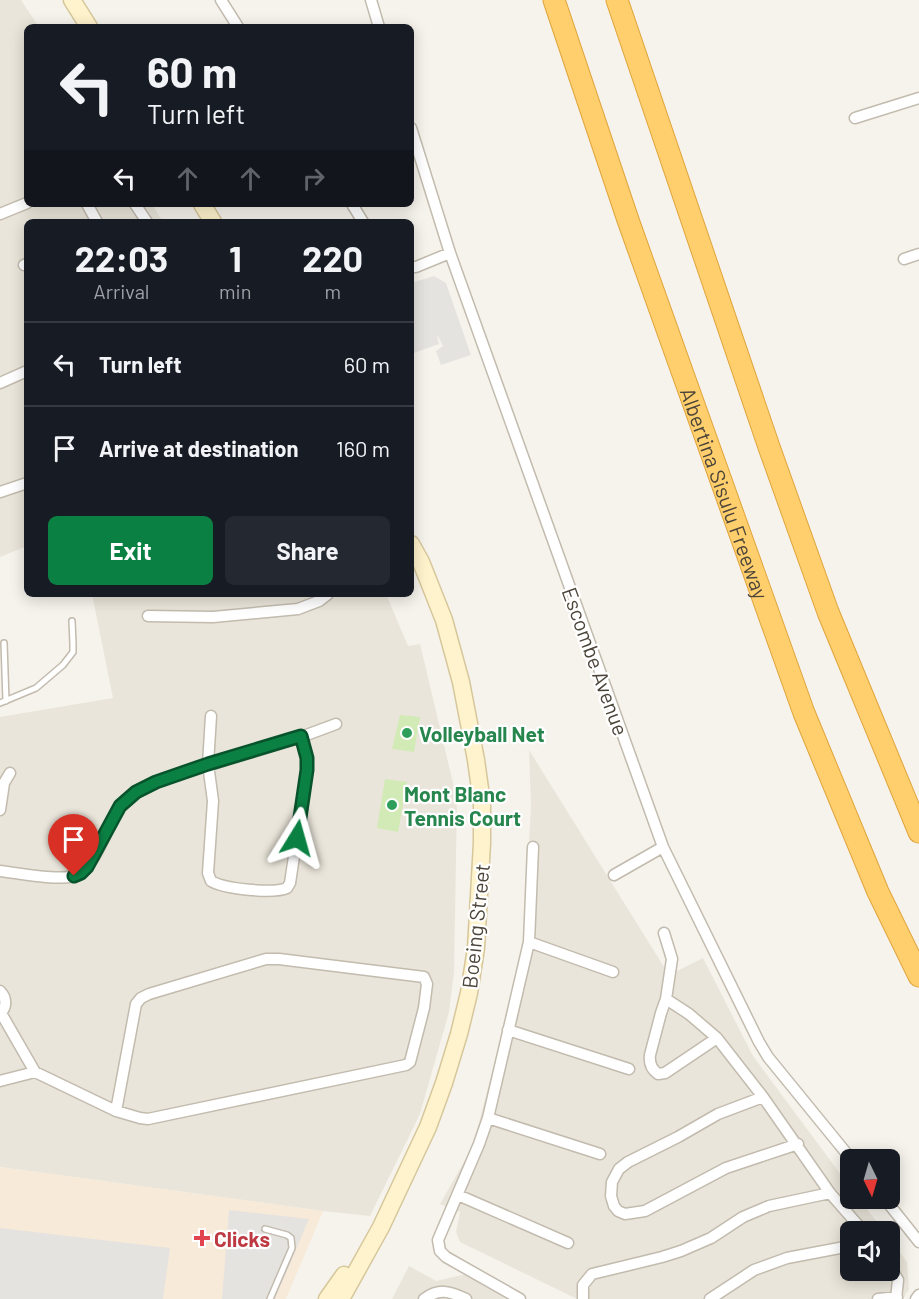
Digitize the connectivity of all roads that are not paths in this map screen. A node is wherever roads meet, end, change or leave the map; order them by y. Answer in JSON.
{"nodes":[{"id":1,"x":72,"y":0,"type":"edge"},
{"id":2,"x":221,"y":0,"type":"edge"},
{"id":3,"x":371,"y":0,"type":"edge"},
{"id":4,"x":554,"y":0,"type":"edge"},
{"id":5,"x":617,"y":0,"type":"edge"},
{"id":6,"x":87,"y":24,"type":"edge"},
{"id":7,"x":236,"y":24,"type":"edge"},
{"id":8,"x":379,"y":24,"type":"edge"},
{"id":9,"x":919,"y":98,"type":"edge"},
{"id":10,"x":855,"y":118,"type":"dead end"},
{"id":11,"x":414,"y":138,"type":"edge"},
{"id":12,"x":24,"y":204,"type":"edge"},
{"id":13,"x":0,"y":214,"type":"edge"},
{"id":14,"x":450,"y":253,"type":"junction"},
{"id":15,"x":919,"y":254,"type":"edge"},
{"id":16,"x":904,"y":259,"type":"dead end"},
{"id":17,"x":414,"y":267,"type":"edge"},
{"id":18,"x":24,"y":372,"type":"edge"},
{"id":19,"x":0,"y":383,"type":"edge"},
{"id":20,"x":24,"y":484,"type":"edge"},
{"id":21,"x":0,"y":492,"type":"edge"},
{"id":22,"x":414,"y":549,"type":"edge"},
{"id":23,"x":324,"y":597,"type":"edge"},
{"id":24,"x":148,"y":616,"type":"dead end"},
{"id":25,"x":72,"y":621,"type":"dead end"},
{"id":26,"x":4,"y":643,"type":"dead end"},
{"id":27,"x":3,"y":702,"type":"edge"},
{"id":28,"x":211,"y":716,"type":"dead end"},
{"id":29,"x":336,"y":724,"type":"dead end"},
{"id":30,"x":301,"y":736,"type":"junction"},
{"id":31,"x":208,"y":764,"type":"junction"},
{"id":32,"x":10,"y":774,"type":"dead end"},
{"id":33,"x":0,"y":810,"type":"edge"},
{"id":34,"x":919,"y":832,"type":"edge"},
{"id":35,"x":533,"y":847,"type":"dead end"},
{"id":36,"x":663,"y":847,"type":"junction"},
{"id":37,"x":0,"y":870,"type":"edge"},
{"id":38,"x":614,"y":875,"type":"dead end"},
{"id":39,"x":664,"y":933,"type":"dead end"},
{"id":40,"x":529,"y":942,"type":"junction"},
{"id":41,"x":612,"y":972,"type":"dead end"},
{"id":42,"x":919,"y":976,"type":"edge"},
{"id":43,"x":0,"y":991,"type":"edge"},
{"id":44,"x":666,"y":999,"type":"junction"},
{"id":45,"x":0,"y":1014,"type":"edge"},
{"id":46,"x":508,"y":1030,"type":"junction"},
{"id":47,"x":717,"y":1038,"type":"junction"},
{"id":48,"x":629,"y":1068,"type":"dead end"},
{"id":49,"x":35,"y":1072,"type":"junction"},
{"id":50,"x":0,"y":1081,"type":"edge"},
{"id":51,"x":763,"y":1097,"type":"junction"},
{"id":52,"x":116,"y":1111,"type":"junction"},
{"id":53,"x":488,"y":1118,"type":"junction"},
{"id":54,"x":798,"y":1144,"type":"junction"},
{"id":55,"x":843,"y":1149,"type":"edge"},
{"id":56,"x":600,"y":1154,"type":"dead end"},
{"id":57,"x":830,"y":1193,"type":"junction"},
{"id":58,"x":458,"y":1195,"type":"junction"},
{"id":59,"x":893,"y":1209,"type":"edge"},
{"id":60,"x":854,"y":1221,"type":"edge"},
{"id":61,"x":381,"y":1227,"type":"junction"},
{"id":62,"x":265,"y":1229,"type":"dead end"},
{"id":63,"x":918,"y":1240,"type":"edge"},
{"id":64,"x":568,"y":1243,"type":"dead end"},
{"id":65,"x":840,"y":1248,"type":"edge"},
{"id":66,"x":897,"y":1281,"type":"edge"},
{"id":67,"x":919,"y":1295,"type":"edge"},
{"id":68,"x":896,"y":1298,"type":"edge"},
{"id":69,"x":270,"y":1299,"type":"edge"},
{"id":70,"x":327,"y":1299,"type":"edge"},
{"id":71,"x":341,"y":1299,"type":"edge"},
{"id":72,"x":424,"y":1299,"type":"edge"},
{"id":73,"x":466,"y":1299,"type":"edge"},
{"id":74,"x":520,"y":1299,"type":"edge"},
{"id":75,"x":583,"y":1299,"type":"edge"},
{"id":76,"x":710,"y":1299,"type":"edge"},
{"id":77,"x":878,"y":1299,"type":"edge"},
{"id":78,"x":916,"y":1299,"type":"edge"}],
"edges":[{"from":1,"to":6,"type":"main road"},
{"from":2,"to":7,"type":"street"},
{"from":3,"to":8,"type":"street"},
{"from":4,"to":42,"type":"highway","name":"Albertina Sisulu Freeway"},
{"from":5,"to":34,"type":"highway"},
{"from":9,"to":10,"type":"street"},
{"from":11,"to":14,"type":"street","name":"Escombe Avenue"},
{"from":12,"to":13,"type":"street"},
{"from":14,"to":17,"type":"street"},
{"from":14,"to":36,"type":"street","name":"Escombe Avenue"},
{"from":15,"to":16,"type":"street"},
{"from":18,"to":19,"type":"street"},
{"from":20,"to":21,"type":"street"},
{"from":22,"to":61,"type":"main road","name":"Boeing Street"},
{"from":23,"to":24,"type":"street"},
{"from":25,"to":27,"type":"lane"},
{"from":26,"to":27,"type":"lane"},
{"from":28,"to":31,"type":"street"},
{"from":29,"to":30,"type":"street"},
{"from":30,"to":31,"type":"street"},
{"from":30,"to":31,"type":"street"},
{"from":31,"to":37,"type":"street"},
{"from":32,"to":33,"type":"street"},
{"from":35,"to":40,"type":"street"},
{"from":36,"to":38,"type":"street"},
{"from":36,"to":55,"type":"street","name":"Escombe Avenue"},
{"from":39,"to":44,"type":"street"},
{"from":40,"to":41,"type":"street"},
{"from":40,"to":46,"type":"street"},
{"from":43,"to":45,"type":"street"},
{"from":44,"to":47,"type":"street"},
{"from":44,"to":47,"type":"street"},
{"from":45,"to":49,"type":"street"},
{"from":46,"to":48,"type":"street"},
{"from":46,"to":53,"type":"street"},
{"from":47,"to":51,"type":"street"},
{"from":49,"to":50,"type":"street"},
{"from":49,"to":52,"type":"street"},
{"from":51,"to":54,"type":"street"},
{"from":51,"to":54,"type":"street"},
{"from":52,"to":52,"type":"street"},
{"from":53,"to":56,"type":"street"},
{"from":53,"to":58,"type":"street"},
{"from":54,"to":57,"type":"street"},
{"from":57,"to":60,"type":"street"},
{"from":57,"to":75,"type":"street"},
{"from":58,"to":64,"type":"street"},
{"from":58,"to":74,"type":"street"},
{"from":59,"to":63,"type":"street"},
{"from":61,"to":70,"type":"main road","name":"Boeing Street"},
{"from":61,"to":71,"type":"main road","name":"Boeing Street"},
{"from":62,"to":69,"type":"lane"},
{"from":65,"to":76,"type":"street"},
{"from":66,"to":68,"type":"street"},
{"from":67,"to":78,"type":"street"},
{"from":68,"to":77,"type":"street"},
{"from":72,"to":73,"type":"street"}]}
